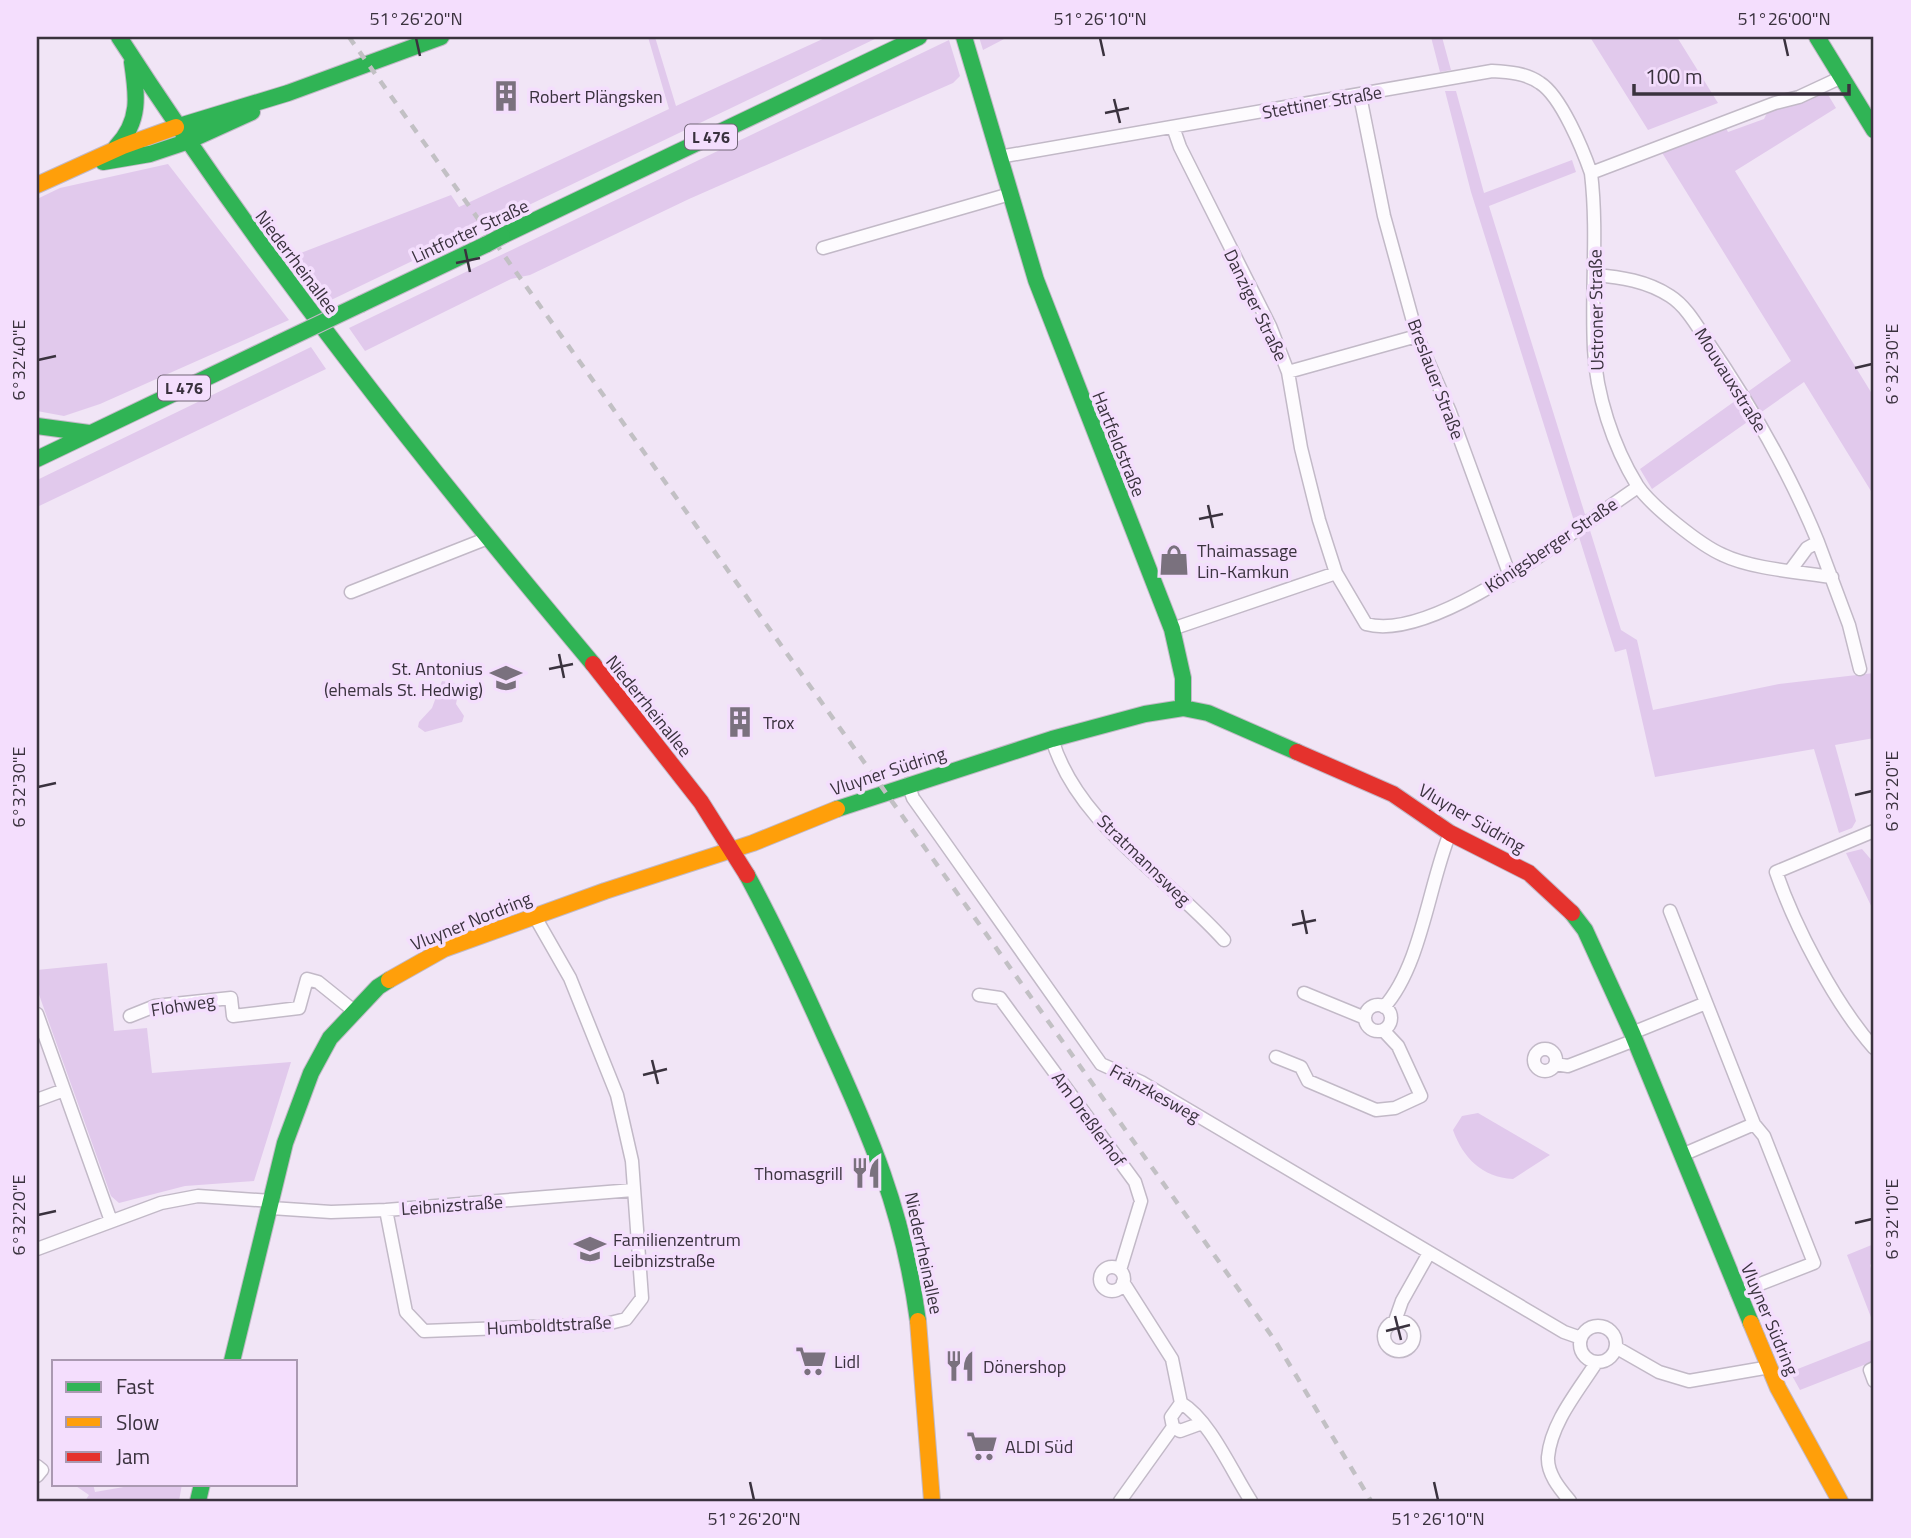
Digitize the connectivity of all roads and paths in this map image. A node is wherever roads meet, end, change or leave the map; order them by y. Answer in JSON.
{"nodes":[{"id":1,"x":119,"y":37,"type":"edge"},
{"id":2,"x":441,"y":37,"type":"edge"},
{"id":3,"x":919,"y":37,"type":"edge"},
{"id":4,"x":964,"y":37,"type":"edge"},
{"id":5,"x":1817,"y":37,"type":"edge"},
{"id":6,"x":131,"y":57,"type":"junction"},
{"id":7,"x":1842,"y":77,"type":"junction"},
{"id":8,"x":288,"y":93,"type":"junction"},
{"id":9,"x":1360,"y":96,"type":"junction"},
{"id":10,"x":176,"y":127,"type":"junction"},
{"id":11,"x":1173,"y":127,"type":"junction"},
{"id":12,"x":1874,"y":130,"type":"edge"},
{"id":13,"x":186,"y":142,"type":"junction"},
{"id":14,"x":116,"y":148,"type":"junction"},
{"id":15,"x":999,"y":157,"type":"junction"},
{"id":16,"x":88,"y":164,"type":"junction"},
{"id":17,"x":1591,"y":173,"type":"junction"},
{"id":18,"x":37,"y":185,"type":"edge"},
{"id":19,"x":1010,"y":194,"type":"junction"},
{"id":20,"x":823,"y":248,"type":"dead end"},
{"id":21,"x":1594,"y":275,"type":"junction"},
{"id":22,"x":1417,"y":336,"type":"junction"},
{"id":23,"x":1288,"y":372,"type":"junction"},
{"id":24,"x":37,"y":426,"type":"edge"},
{"id":25,"x":90,"y":433,"type":"junction"},
{"id":26,"x":37,"y":459,"type":"edge"},
{"id":27,"x":1638,"y":487,"type":"junction"},
{"id":28,"x":488,"y":538,"type":"junction"},
{"id":29,"x":1818,"y":542,"type":"junction"},
{"id":30,"x":1790,"y":571,"type":"junction"},
{"id":31,"x":1336,"y":573,"type":"junction"},
{"id":32,"x":1510,"y":576,"type":"junction"},
{"id":33,"x":1832,"y":577,"type":"junction"},
{"id":34,"x":351,"y":592,"type":"dead end"},
{"id":35,"x":1172,"y":629,"type":"junction"},
{"id":36,"x":1860,"y":668,"type":"dead end"},
{"id":37,"x":1183,"y":708,"type":"junction"},
{"id":38,"x":1052,"y":738,"type":"junction"},
{"id":39,"x":908,"y":784,"type":"junction"},
{"id":40,"x":1874,"y":831,"type":"edge"},
{"id":41,"x":1450,"y":833,"type":"junction"},
{"id":42,"x":731,"y":850,"type":"junction"},
{"id":43,"x":1670,"y":911,"type":"dead end"},
{"id":44,"x":534,"y":915,"type":"junction"},
{"id":45,"x":1224,"y":940,"type":"dead end"},
{"id":46,"x":1304,"y":993,"type":"dead end"},
{"id":47,"x":979,"y":995,"type":"dead end"},
{"id":48,"x":1706,"y":1003,"type":"junction"},
{"id":49,"x":1384,"y":1007,"type":"junction"},
{"id":50,"x":354,"y":1011,"type":"junction"},
{"id":51,"x":37,"y":1014,"type":"edge"},
{"id":52,"x":130,"y":1016,"type":"dead end"},
{"id":53,"x":1365,"y":1018,"type":"junction"},
{"id":54,"x":1383,"y":1030,"type":"junction"},
{"id":55,"x":1634,"y":1037,"type":"junction"},
{"id":56,"x":1874,"y":1048,"type":"edge"},
{"id":57,"x":1276,"y":1057,"type":"dead end"},
{"id":58,"x":1555,"y":1064,"type":"dead end"},
{"id":59,"x":64,"y":1090,"type":"junction"},
{"id":60,"x":37,"y":1100,"type":"edge"},
{"id":61,"x":1754,"y":1125,"type":"junction"},
{"id":62,"x":1682,"y":1155,"type":"junction"},
{"id":63,"x":633,"y":1190,"type":"junction"},
{"id":64,"x":271,"y":1205,"type":"junction"},
{"id":65,"x":386,"y":1210,"type":"junction"},
{"id":66,"x":111,"y":1221,"type":"junction"},
{"id":67,"x":37,"y":1249,"type":"edge"},
{"id":68,"x":1429,"y":1253,"type":"junction"},
{"id":69,"x":1737,"y":1293,"type":"junction"},
{"id":70,"x":1395,"y":1321,"type":"dead end"},
{"id":71,"x":1581,"y":1338,"type":"junction"},
{"id":72,"x":1617,"y":1348,"type":"junction"},
{"id":73,"x":232,"y":1360,"type":"edge"},
{"id":74,"x":1596,"y":1363,"type":"junction"},
{"id":75,"x":1770,"y":1367,"type":"junction"},
{"id":76,"x":1874,"y":1368,"type":"edge"},
{"id":77,"x":1874,"y":1381,"type":"edge"},
{"id":78,"x":1181,"y":1403,"type":"junction"},
{"id":79,"x":1202,"y":1423,"type":"junction"},
{"id":80,"x":1174,"y":1427,"type":"junction"},
{"id":81,"x":1567,"y":1500,"type":"edge"},
{"id":82,"x":932,"y":1501,"type":"edge"},
{"id":83,"x":1120,"y":1501,"type":"edge"},
{"id":84,"x":1251,"y":1501,"type":"edge"},
{"id":85,"x":1840,"y":1501,"type":"edge"}],
"edges":[{"from":1,"to":6,"type":"street","name":"Niederrheinallee"},
{"from":2,"to":8,"type":"street"},
{"from":3,"to":25,"type":"street","name":"Lintforter Straße","number":"L 476","bridge":true},
{"from":4,"to":15,"type":"street","name":"Hartfeldstraße"},
{"from":5,"to":7,"type":"street"},
{"from":6,"to":10,"type":"street","name":"Niederrheinallee"},
{"from":6,"to":14,"type":"street"},
{"from":7,"to":12,"type":"street"},
{"from":7,"to":17,"type":"street"},
{"from":8,"to":10,"type":"street"},
{"from":8,"to":13,"type":"street"},
{"from":9,"to":11,"type":"street","name":"Stettiner Straße"},
{"from":9,"to":17,"type":"street","name":"Stettiner Straße"},
{"from":9,"to":22,"type":"street","name":"Breslauer Straße"},
{"from":10,"to":13,"type":"street","name":"Niederrheinallee"},
{"from":10,"to":14,"type":"street"},
{"from":11,"to":15,"type":"street","name":"Stettiner Straße"},
{"from":11,"to":23,"type":"street","name":"Danziger Straße"},
{"from":13,"to":16,"type":"street"},
{"from":13,"to":28,"type":"street","name":"Niederrheinallee"},
{"from":14,"to":16,"type":"street"},
{"from":15,"to":19,"type":"street","name":"Hartfeldstraße"},
{"from":16,"to":18,"type":"street"},
{"from":17,"to":21,"type":"street","name":"Ustroner Straße"},
{"from":19,"to":20,"type":"street"},
{"from":19,"to":35,"type":"street","name":"Hartfeldstraße"},
{"from":21,"to":27,"type":"street","name":"Ustroner Straße"},
{"from":21,"to":29,"type":"street","name":"Mouvauxstraße"},
{"from":22,"to":23,"type":"street"},
{"from":22,"to":32,"type":"street","name":"Breslauer Straße"},
{"from":23,"to":31,"type":"street","name":"Danziger Straße"},
{"from":24,"to":25,"type":"street"},
{"from":25,"to":26,"type":"street","name":"Lintforter Straße","number":"L 476"},
{"from":27,"to":30,"type":"street","name":"Ustroner Straße"},
{"from":27,"to":32,"type":"street","name":"Königsberger Straße"},
{"from":28,"to":34,"type":"street"},
{"from":28,"to":42,"type":"street","name":"Niederrheinallee"},
{"from":29,"to":30,"type":"street"},
{"from":29,"to":33,"type":"street","name":"Mouvauxstraße"},
{"from":30,"to":33,"type":"street","name":"Ustroner Straße"},
{"from":31,"to":32,"type":"street","name":"Königsberger Straße"},
{"from":31,"to":35,"type":"street"},
{"from":33,"to":36,"type":"street","name":"Mouvauxstraße"},
{"from":35,"to":37,"type":"street","name":"Hartfeldstraße"},
{"from":37,"to":38,"type":"street","name":"Vluyner Südring"},
{"from":37,"to":41,"type":"street","name":"Vluyner Südring"},
{"from":38,"to":39,"type":"street","name":"Vluyner Südring"},
{"from":38,"to":45,"type":"street","name":"Stratmannsweg"},
{"from":39,"to":42,"type":"street","name":"Vluyner Südring"},
{"from":39,"to":68,"type":"street","name":"Fränzkesweg"},
{"from":40,"to":56,"type":"street"},
{"from":41,"to":49,"type":"street"},
{"from":41,"to":55,"type":"street","name":"Vluyner Südring"},
{"from":42,"to":44,"type":"street","name":"Vluyner Nordring"},
{"from":42,"to":82,"type":"street","name":"Niederrheinallee"},
{"from":43,"to":48,"type":"street"},
{"from":44,"to":50,"type":"street","name":"Vluyner Nordring"},
{"from":44,"to":63,"type":"street","name":"Humboldtstraße"},
{"from":46,"to":53,"type":"street"},
{"from":47,"to":78,"type":"street","name":"Am Dreßlerhof"},
{"from":48,"to":55,"type":"street"},
{"from":48,"to":61,"type":"street"},
{"from":49,"to":53,"type":"street"},
{"from":49,"to":54,"type":"street"},
{"from":50,"to":52,"type":"street","name":"Flohweg"},
{"from":50,"to":64,"type":"street","name":"Vluyner Nordring"},
{"from":51,"to":59,"type":"street"},
{"from":53,"to":54,"type":"street"},
{"from":54,"to":57,"type":"street"},
{"from":55,"to":58,"type":"street"},
{"from":55,"to":62,"type":"street","name":"Vluyner Südring"},
{"from":59,"to":60,"type":"street"},
{"from":59,"to":66,"type":"street"},
{"from":61,"to":62,"type":"street"},
{"from":61,"to":69,"type":"street"},
{"from":62,"to":69,"type":"street","name":"Vluyner Südring"},
{"from":63,"to":65,"type":"street","name":"Leibnizstraße"},
{"from":63,"to":65,"type":"street","name":"Humboldtstraße"},
{"from":64,"to":65,"type":"street","name":"Leibnizstraße"},
{"from":64,"to":66,"type":"street","name":"Leibnizstraße"},
{"from":64,"to":73,"type":"street","name":"Vluyner Nordring"},
{"from":66,"to":67,"type":"street","name":"Leibnizstraße"},
{"from":68,"to":70,"type":"street"},
{"from":68,"to":71,"type":"street","name":"Fränzkesweg"},
{"from":69,"to":75,"type":"street","name":"Vluyner Südring"},
{"from":71,"to":72,"type":"street"},
{"from":71,"to":74,"type":"street"},
{"from":72,"to":74,"type":"street"},
{"from":72,"to":75,"type":"street"},
{"from":74,"to":81,"type":"street"},
{"from":75,"to":85,"type":"street","name":"Vluyner Südring"},
{"from":76,"to":77,"type":"street"},
{"from":78,"to":79,"type":"street"},
{"from":78,"to":80,"type":"street"},
{"from":79,"to":80,"type":"street"},
{"from":79,"to":84,"type":"street"},
{"from":80,"to":83,"type":"street"}]}
